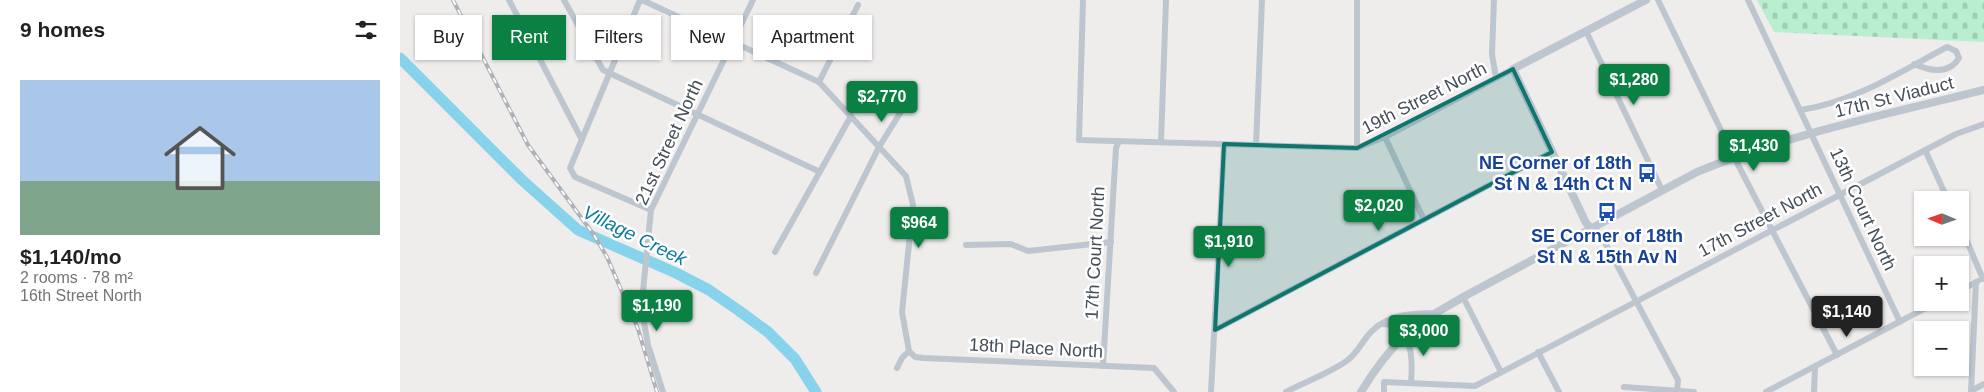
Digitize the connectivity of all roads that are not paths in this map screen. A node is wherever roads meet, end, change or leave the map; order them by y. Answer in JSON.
{"nodes":[{"id":1,"x":509,"y":0,"type":"edge"},
{"id":2,"x":564,"y":0,"type":"edge"},
{"id":3,"x":641,"y":0,"type":"edge"},
{"id":4,"x":753,"y":0,"type":"edge"},
{"id":5,"x":1083,"y":0,"type":"edge"},
{"id":6,"x":1166,"y":0,"type":"edge"},
{"id":7,"x":1262,"y":0,"type":"edge"},
{"id":8,"x":1357,"y":0,"type":"edge"},
{"id":9,"x":1494,"y":0,"type":"edge"},
{"id":10,"x":1646,"y":0,"type":"edge"},
{"id":11,"x":1658,"y":0,"type":"edge"},
{"id":12,"x":1748,"y":0,"type":"edge"},
{"id":13,"x":858,"y":5,"type":"dead end"},
{"id":14,"x":675,"y":15,"type":"edge"},
{"id":15,"x":743,"y":22,"type":"edge"},
{"id":16,"x":1586,"y":31,"type":"junction"},
{"id":17,"x":743,"y":45,"type":"edge"},
{"id":18,"x":725,"y":60,"type":"edge"},
{"id":19,"x":1914,"y":64,"type":"junction"},
{"id":20,"x":1513,"y":69,"type":"junction"},
{"id":21,"x":609,"y":74,"type":"junction"},
{"id":22,"x":1496,"y":78,"type":"junction"},
{"id":23,"x":820,"y":82,"type":"junction"},
{"id":24,"x":1984,"y":90,"type":"edge"},
{"id":25,"x":902,"y":110,"type":"dead end"},
{"id":26,"x":1801,"y":110,"type":"junction"},
{"id":27,"x":699,"y":114,"type":"junction"},
{"id":28,"x":851,"y":116,"type":"junction"},
{"id":29,"x":1984,"y":124,"type":"edge"},
{"id":30,"x":1811,"y":133,"type":"junction"},
{"id":31,"x":1385,"y":137,"type":"junction"},
{"id":32,"x":581,"y":138,"type":"junction"},
{"id":33,"x":1119,"y":141,"type":"junction"},
{"id":34,"x":1161,"y":142,"type":"junction"},
{"id":35,"x":1224,"y":144,"type":"junction"},
{"id":36,"x":1256,"y":145,"type":"junction"},
{"id":37,"x":879,"y":147,"type":"junction"},
{"id":38,"x":1357,"y":148,"type":"junction"},
{"id":39,"x":1925,"y":150,"type":"junction"},
{"id":40,"x":1552,"y":152,"type":"junction"},
{"id":41,"x":1734,"y":157,"type":"junction"},
{"id":42,"x":818,"y":171,"type":"junction"},
{"id":43,"x":1662,"y":190,"type":"junction"},
{"id":44,"x":1944,"y":191,"type":"edge"},
{"id":45,"x":1840,"y":195,"type":"junction"},
{"id":46,"x":651,"y":210,"type":"junction"},
{"id":47,"x":1424,"y":220,"type":"junction"},
{"id":48,"x":1591,"y":228,"type":"junction"},
{"id":49,"x":1771,"y":231,"type":"junction"},
{"id":50,"x":1111,"y":242,"type":"junction"},
{"id":51,"x":966,"y":245,"type":"dead end"},
{"id":52,"x":1969,"y":245,"type":"edge"},
{"id":53,"x":774,"y":252,"type":"dead end"},
{"id":54,"x":816,"y":273,"type":"dead end"},
{"id":55,"x":1984,"y":278,"type":"edge"},
{"id":56,"x":1976,"y":282,"type":"junction"},
{"id":57,"x":1969,"y":286,"type":"edge"},
{"id":58,"x":1462,"y":297,"type":"junction"},
{"id":59,"x":1636,"y":301,"type":"junction"},
{"id":60,"x":1920,"y":311,"type":"edge"},
{"id":61,"x":1437,"y":313,"type":"junction"},
{"id":62,"x":1900,"y":322,"type":"junction"},
{"id":63,"x":1381,"y":324,"type":"junction"},
{"id":64,"x":1215,"y":330,"type":"junction"},
{"id":65,"x":1405,"y":335,"type":"junction"},
{"id":66,"x":910,"y":351,"type":"junction"},
{"id":67,"x":1538,"y":352,"type":"junction"},
{"id":68,"x":1837,"y":355,"type":"junction"},
{"id":69,"x":1103,"y":366,"type":"junction"},
{"id":70,"x":1815,"y":367,"type":"junction"},
{"id":71,"x":897,"y":368,"type":"dead end"},
{"id":72,"x":1502,"y":372,"type":"junction"},
{"id":73,"x":1411,"y":383,"type":"junction"},
{"id":74,"x":1984,"y":384,"type":"edge"},
{"id":75,"x":1624,"y":387,"type":"dead end"},
{"id":76,"x":1474,"y":389,"type":"edge"},
{"id":77,"x":1678,"y":391,"type":"edge"},
{"id":78,"x":663,"y":392,"type":"edge"},
{"id":79,"x":1174,"y":392,"type":"edge"},
{"id":80,"x":1211,"y":392,"type":"edge"},
{"id":81,"x":1286,"y":392,"type":"edge"},
{"id":82,"x":1361,"y":392,"type":"edge"},
{"id":83,"x":1384,"y":392,"type":"edge"},
{"id":84,"x":1558,"y":392,"type":"edge"},
{"id":85,"x":1694,"y":392,"type":"edge"},
{"id":86,"x":1766,"y":392,"type":"edge"},
{"id":87,"x":1814,"y":392,"type":"edge"},
{"id":88,"x":1972,"y":392,"type":"edge"}],
"edges":[{"from":1,"to":32,"type":"street"},
{"from":2,"to":21,"type":"street"},
{"from":3,"to":14,"type":"street"},
{"from":3,"to":21,"type":"street"},
{"from":4,"to":15,"type":"street","name":"21st Street North"},
{"from":5,"to":33,"type":"street","name":"19th Street North"},
{"from":6,"to":34,"type":"street"},
{"from":7,"to":36,"type":"street"},
{"from":8,"to":38,"type":"street"},
{"from":9,"to":22,"type":"street"},
{"from":10,"to":16,"type":"street","name":"19th Street North"},
{"from":11,"to":41,"type":"street"},
{"from":12,"to":26,"type":"street","name":"13th Court North"},
{"from":13,"to":23,"type":"street"},
{"from":16,"to":20,"type":"street","name":"19th Street North"},
{"from":16,"to":43,"type":"street"},
{"from":17,"to":23,"type":"street"},
{"from":18,"to":27,"type":"street","name":"21st Street North"},
{"from":19,"to":19,"type":"street"},
{"from":19,"to":26,"type":"street"},
{"from":20,"to":22,"type":"street","name":"19th Street North"},
{"from":20,"to":40,"type":"street"},
{"from":21,"to":27,"type":"street"},
{"from":21,"to":32,"type":"street"},
{"from":22,"to":31,"type":"street","name":"19th Street North"},
{"from":23,"to":28,"type":"street"},
{"from":24,"to":30,"type":"street","name":"17th St Viaduct"},
{"from":25,"to":37,"type":"street"},
{"from":26,"to":30,"type":"street","name":"13th Court North"},
{"from":27,"to":42,"type":"street"},
{"from":27,"to":46,"type":"street","name":"21st Street North"},
{"from":28,"to":37,"type":"street"},
{"from":28,"to":42,"type":"street"},
{"from":29,"to":39,"type":"street","name":"17th Street North"},
{"from":30,"to":41,"type":"street","name":"17th St Viaduct"},
{"from":30,"to":45,"type":"street","name":"13th Court North"},
{"from":31,"to":38,"type":"street","name":"19th Street North"},
{"from":31,"to":47,"type":"street"},
{"from":32,"to":46,"type":"street"},
{"from":33,"to":34,"type":"street","name":"19th Street North"},
{"from":33,"to":50,"type":"street","name":"17th Court North"},
{"from":34,"to":35,"type":"street","name":"19th Street North"},
{"from":35,"to":36,"type":"street","name":"19th Street North"},
{"from":35,"to":64,"type":"street"},
{"from":36,"to":38,"type":"street","name":"19th Street North"},
{"from":37,"to":54,"type":"street"},
{"from":37,"to":66,"type":"street"},
{"from":39,"to":44,"type":"street"},
{"from":39,"to":45,"type":"street","name":"17th Street North"},
{"from":40,"to":47,"type":"street"},
{"from":40,"to":48,"type":"street"},
{"from":41,"to":43,"type":"street","name":"17th St Viaduct"},
{"from":41,"to":49,"type":"street"},
{"from":42,"to":53,"type":"street"},
{"from":43,"to":48,"type":"street","name":"17th St Viaduct"},
{"from":45,"to":49,"type":"street","name":"17th Street North"},
{"from":45,"to":62,"type":"street","name":"13th Court North"},
{"from":46,"to":78,"type":"street","name":"21st Street North"},
{"from":47,"to":64,"type":"street"},
{"from":48,"to":58,"type":"street","name":"17th St Viaduct"},
{"from":48,"to":59,"type":"street"},
{"from":49,"to":59,"type":"street","name":"17th Street North"},
{"from":49,"to":68,"type":"street"},
{"from":50,"to":51,"type":"street"},
{"from":50,"to":69,"type":"street","name":"17th Court North"},
{"from":52,"to":55,"type":"street"},
{"from":55,"to":56,"type":"street"},
{"from":56,"to":57,"type":"street"},
{"from":56,"to":88,"type":"street"},
{"from":58,"to":61,"type":"street","name":"17th St Viaduct"},
{"from":58,"to":72,"type":"street"},
{"from":59,"to":67,"type":"street","name":"17th Street North"},
{"from":59,"to":77,"type":"street"},
{"from":60,"to":62,"type":"street"},
{"from":61,"to":63,"type":"street"},
{"from":61,"to":65,"type":"street","name":"17th St Viaduct"},
{"from":62,"to":68,"type":"street"},
{"from":63,"to":65,"type":"street"},
{"from":63,"to":81,"type":"street"},
{"from":64,"to":80,"type":"street"},
{"from":65,"to":73,"type":"street"},
{"from":65,"to":82,"type":"street","name":"17th St Viaduct"},
{"from":66,"to":69,"type":"street","name":"18th Place North"},
{"from":66,"to":71,"type":"street"},
{"from":67,"to":72,"type":"street","name":"17th Street North"},
{"from":67,"to":84,"type":"street"},
{"from":68,"to":70,"type":"street"},
{"from":69,"to":79,"type":"street","name":"18th Place North"},
{"from":70,"to":86,"type":"street"},
{"from":70,"to":87,"type":"street"},
{"from":72,"to":76,"type":"street","name":"17th Street North"},
{"from":73,"to":76,"type":"street","name":"17th Street North"},
{"from":73,"to":83,"type":"street","name":"17th Street North"},
{"from":74,"to":88,"type":"street"},
{"from":75,"to":77,"type":"street"},
{"from":77,"to":85,"type":"street"}]}
